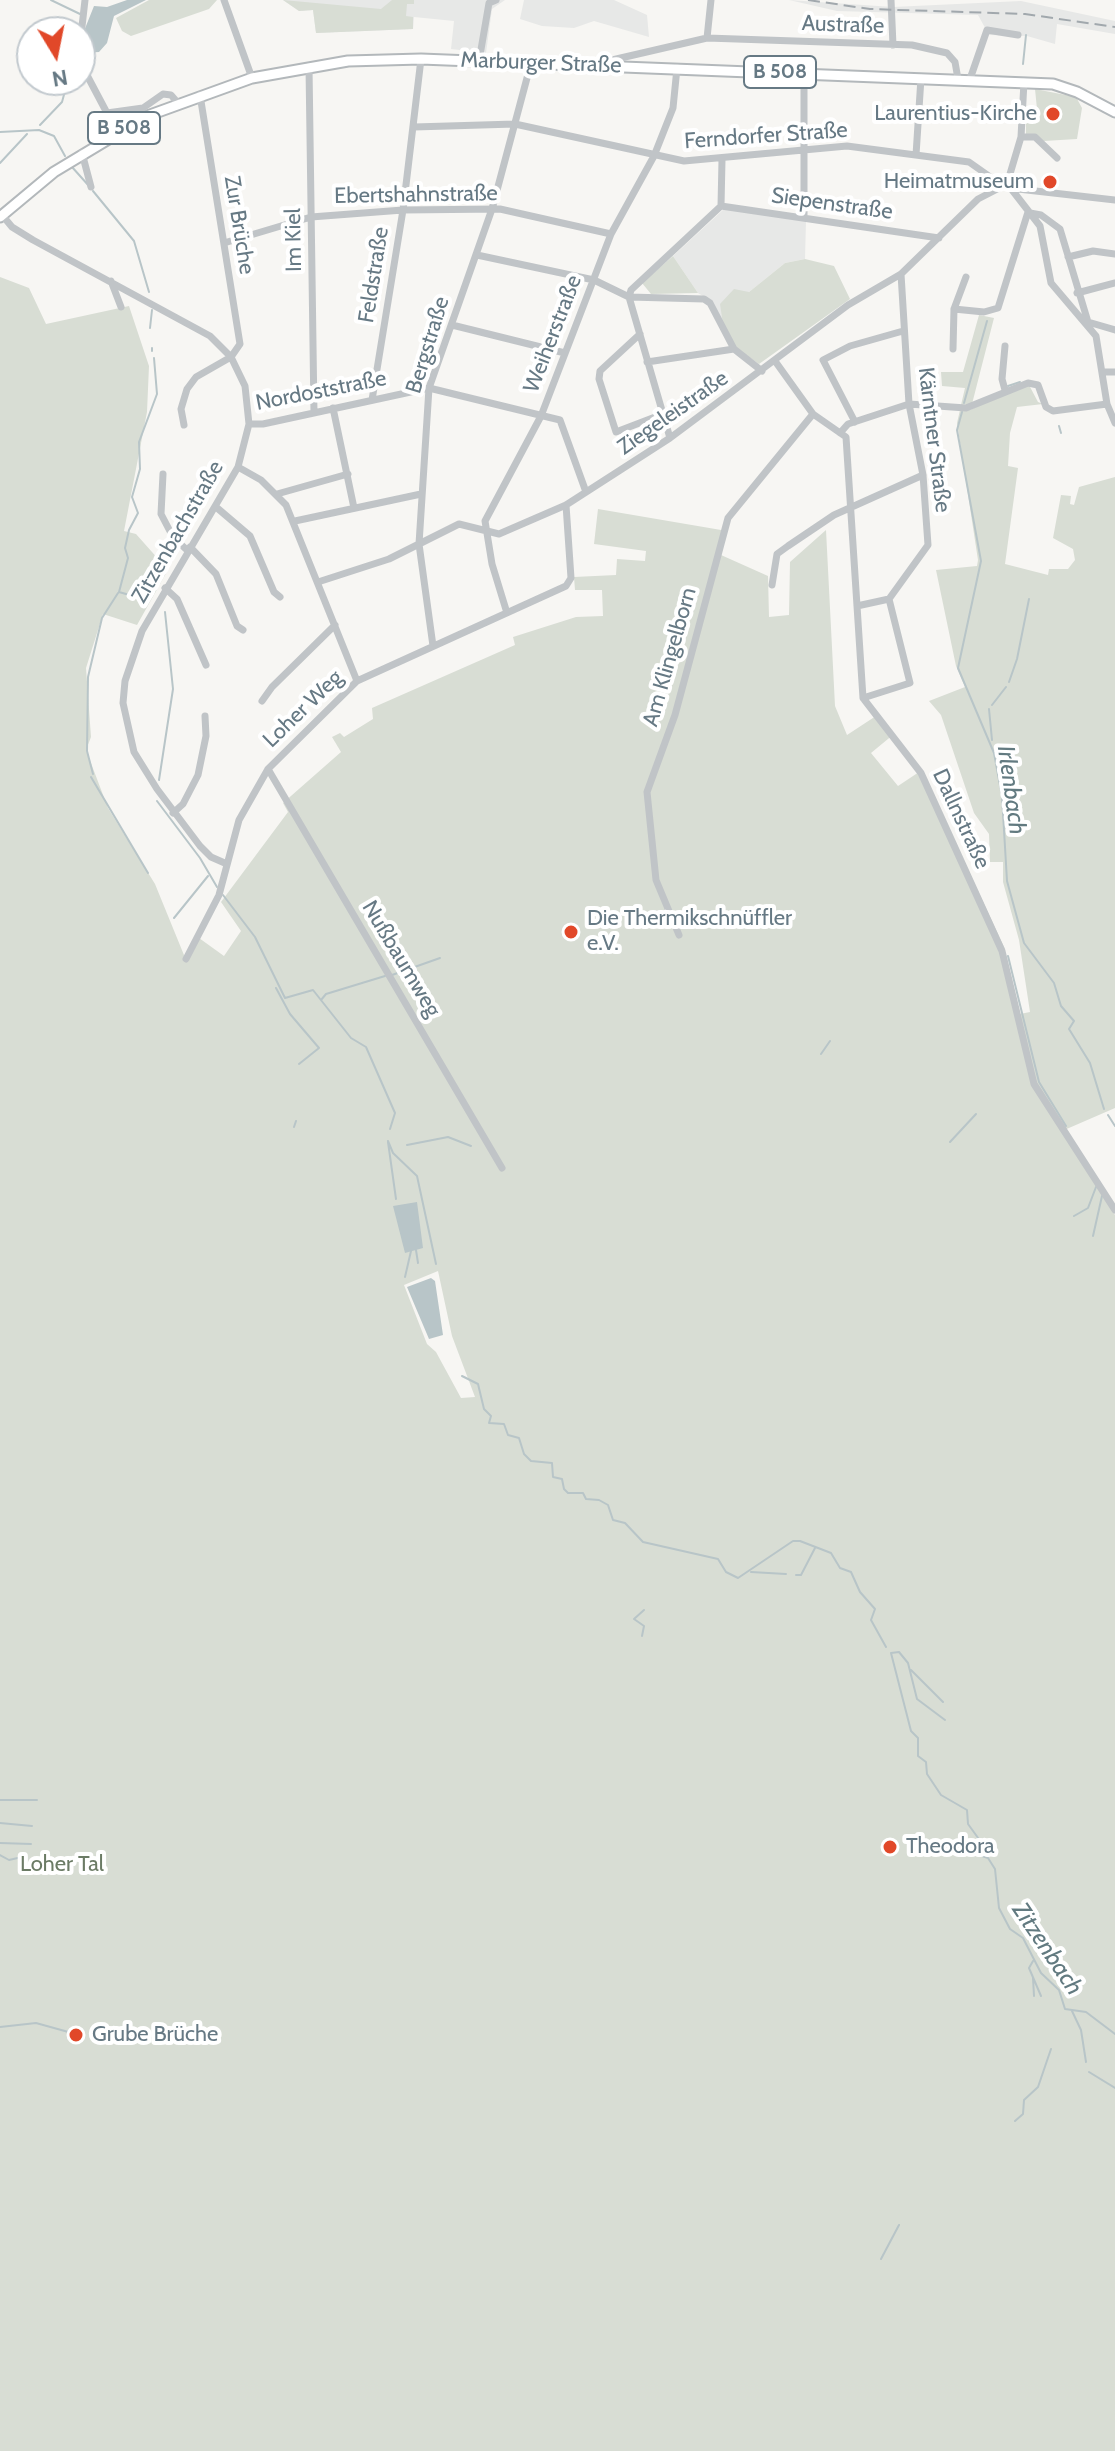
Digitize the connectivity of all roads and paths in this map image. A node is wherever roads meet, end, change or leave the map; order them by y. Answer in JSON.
{"nodes":[{"id":1,"x":224,"y":0,"type":"edge"},
{"id":2,"x":496,"y":0,"type":"edge"},
{"id":3,"x":711,"y":0,"type":"edge"},
{"id":4,"x":891,"y":0,"type":"edge"},
{"id":5,"x":1018,"y":35,"type":"dead end"},
{"id":6,"x":707,"y":38,"type":"junction"},
{"id":7,"x":893,"y":45,"type":"junction"},
{"id":8,"x":421,"y":59,"type":"junction"},
{"id":9,"x":479,"y":61,"type":"junction"},
{"id":10,"x":531,"y":63,"type":"junction"},
{"id":11,"x":602,"y":66,"type":"junction"},
{"id":12,"x":309,"y":67,"type":"junction"},
{"id":13,"x":677,"y":68,"type":"junction"},
{"id":14,"x":804,"y":73,"type":"junction"},
{"id":15,"x":252,"y":78,"type":"junction"},
{"id":16,"x":921,"y":78,"type":"junction"},
{"id":17,"x":958,"y":79,"type":"junction"},
{"id":18,"x":970,"y":79,"type":"junction"},
{"id":19,"x":1024,"y":82,"type":"junction"},
{"id":20,"x":96,"y":92,"type":"edge"},
{"id":21,"x":200,"y":95,"type":"junction"},
{"id":22,"x":178,"y":103,"type":"junction"},
{"id":23,"x":1115,"y":112,"type":"edge"},
{"id":24,"x":515,"y":124,"type":"junction"},
{"id":25,"x":414,"y":127,"type":"junction"},
{"id":26,"x":1021,"y":137,"type":"junction"},
{"id":27,"x":805,"y":151,"type":"junction"},
{"id":28,"x":82,"y":153,"type":"junction"},
{"id":29,"x":916,"y":155,"type":"junction"},
{"id":30,"x":654,"y":156,"type":"junction"},
{"id":31,"x":1057,"y":158,"type":"dead end"},
{"id":32,"x":722,"y":160,"type":"junction"},
{"id":33,"x":1007,"y":184,"type":"junction"},
{"id":34,"x":91,"y":187,"type":"dead end"},
{"id":35,"x":1115,"y":200,"type":"edge"},
{"id":36,"x":721,"y":206,"type":"junction"},
{"id":37,"x":492,"y":209,"type":"junction"},
{"id":38,"x":403,"y":210,"type":"junction"},
{"id":39,"x":1028,"y":212,"type":"junction"},
{"id":40,"x":1,"y":216,"type":"edge"},
{"id":41,"x":311,"y":217,"type":"junction"},
{"id":42,"x":804,"y":217,"type":"junction"},
{"id":43,"x":611,"y":234,"type":"junction"},
{"id":44,"x":939,"y":238,"type":"junction"},
{"id":45,"x":224,"y":243,"type":"junction"},
{"id":46,"x":1115,"y":254,"type":"edge"},
{"id":47,"x":477,"y":255,"type":"junction"},
{"id":48,"x":1068,"y":257,"type":"junction"},
{"id":49,"x":901,"y":274,"type":"junction"},
{"id":50,"x":966,"y":277,"type":"dead end"},
{"id":51,"x":594,"y":280,"type":"junction"},
{"id":52,"x":111,"y":281,"type":"junction"},
{"id":53,"x":1115,"y":283,"type":"edge"},
{"id":54,"x":1077,"y":293,"type":"junction"},
{"id":55,"x":629,"y":297,"type":"junction"},
{"id":56,"x":121,"y":307,"type":"dead end"},
{"id":57,"x":954,"y":309,"type":"junction"},
{"id":58,"x":1088,"y":322,"type":"junction"},
{"id":59,"x":452,"y":325,"type":"junction"},
{"id":60,"x":1115,"y":330,"type":"edge"},
{"id":61,"x":903,"y":331,"type":"junction"},
{"id":62,"x":640,"y":334,"type":"junction"},
{"id":63,"x":1005,"y":346,"type":"dead end"},
{"id":64,"x":734,"y":349,"type":"junction"},
{"id":65,"x":953,"y":349,"type":"dead end"},
{"id":66,"x":565,"y":353,"type":"junction"},
{"id":67,"x":231,"y":357,"type":"junction"},
{"id":68,"x":775,"y":361,"type":"junction"},
{"id":69,"x":647,"y":362,"type":"junction"},
{"id":70,"x":762,"y":371,"type":"junction"},
{"id":71,"x":1102,"y":372,"type":"junction"},
{"id":72,"x":1115,"y":372,"type":"edge"},
{"id":73,"x":429,"y":388,"type":"junction"},
{"id":74,"x":1005,"y":390,"type":"junction"},
{"id":75,"x":372,"y":400,"type":"junction"},
{"id":76,"x":909,"y":404,"type":"junction"},
{"id":77,"x":1107,"y":404,"type":"junction"},
{"id":78,"x":333,"y":408,"type":"junction"},
{"id":79,"x":314,"y":413,"type":"junction"},
{"id":80,"x":663,"y":414,"type":"junction"},
{"id":81,"x":813,"y":414,"type":"junction"},
{"id":82,"x":541,"y":416,"type":"junction"},
{"id":83,"x":855,"y":422,"type":"junction"},
{"id":84,"x":1115,"y":423,"type":"edge"},
{"id":85,"x":249,"y":424,"type":"junction"},
{"id":86,"x":184,"y":425,"type":"dead end"},
{"id":87,"x":840,"y":433,"type":"junction"},
{"id":88,"x":670,"y":438,"type":"junction"},
{"id":89,"x":238,"y":467,"type":"junction"},
{"id":90,"x":163,"y":474,"type":"dead end"},
{"id":91,"x":348,"y":474,"type":"junction"},
{"id":92,"x":923,"y":475,"type":"junction"},
{"id":93,"x":586,"y":492,"type":"junction"},
{"id":94,"x":277,"y":494,"type":"junction"},
{"id":95,"x":421,"y":494,"type":"junction"},
{"id":96,"x":566,"y":505,"type":"junction"},
{"id":97,"x":850,"y":506,"type":"junction"},
{"id":98,"x":216,"y":507,"type":"junction"},
{"id":99,"x":354,"y":508,"type":"junction"},
{"id":100,"x":295,"y":521,"type":"junction"},
{"id":101,"x":488,"y":532,"type":"junction"},
{"id":102,"x":419,"y":544,"type":"junction"},
{"id":103,"x":189,"y":549,"type":"junction"},
{"id":104,"x":318,"y":582,"type":"junction"},
{"id":105,"x":772,"y":585,"type":"dead end"},
{"id":106,"x":165,"y":588,"type":"junction"},
{"id":107,"x":280,"y":597,"type":"dead end"},
{"id":108,"x":889,"y":599,"type":"junction"},
{"id":109,"x":857,"y":606,"type":"junction"},
{"id":110,"x":507,"y":613,"type":"junction"},
{"id":111,"x":335,"y":625,"type":"junction"},
{"id":112,"x":243,"y":630,"type":"dead end"},
{"id":113,"x":433,"y":646,"type":"junction"},
{"id":114,"x":206,"y":665,"type":"dead end"},
{"id":115,"x":357,"y":681,"type":"junction"},
{"id":116,"x":863,"y":698,"type":"junction"},
{"id":117,"x":262,"y":701,"type":"dead end"},
{"id":118,"x":205,"y":716,"type":"dead end"},
{"id":119,"x":268,"y":769,"type":"junction"},
{"id":120,"x":173,"y":813,"type":"junction"},
{"id":121,"x":227,"y":864,"type":"junction"},
{"id":122,"x":679,"y":935,"type":"dead end"},
{"id":123,"x":186,"y":959,"type":"dead end"},
{"id":124,"x":502,"y":1168,"type":"dead end"},
{"id":125,"x":1115,"y":1210,"type":"edge"}],
"edges":[{"from":1,"to":15,"type":"street"},
{"from":2,"to":9,"type":"street"},
{"from":3,"to":6,"type":"street"},
{"from":4,"to":7,"type":"street"},
{"from":5,"to":18,"type":"street"},
{"from":6,"to":7,"type":"street","name":"Austraße"},
{"from":6,"to":11,"type":"street","name":"Austraße"},
{"from":7,"to":17,"type":"street","name":"Austraße"},
{"from":8,"to":9,"type":"main road","name":"Marburger Straße","number":"B 508"},
{"from":8,"to":12,"type":"main road","name":"Marburger Straße","number":"B 508"},
{"from":8,"to":25,"type":"street","name":"Feldstraße"},
{"from":9,"to":10,"type":"main road","name":"Marburger Straße","number":"B 508"},
{"from":10,"to":11,"type":"main road","name":"Marburger Straße","number":"B 508"},
{"from":10,"to":24,"type":"street","name":"Bergstraße"},
{"from":11,"to":13,"type":"main road","name":"Marburger Straße","number":"B 508"},
{"from":12,"to":15,"type":"main road","name":"Marburger Straße","number":"B 508"},
{"from":12,"to":41,"type":"street","name":"Im Kiel"},
{"from":13,"to":14,"type":"main road","name":"Marburger Straße","number":"B 508"},
{"from":13,"to":30,"type":"street","name":"Weiherstraße"},
{"from":14,"to":16,"type":"main road","name":"Marburger Straße","number":"B 508"},
{"from":14,"to":27,"type":"street"},
{"from":15,"to":21,"type":"main road","name":"Marburger Straße","number":"B 508"},
{"from":16,"to":17,"type":"main road","name":"Marburger Straße","number":"B 508"},
{"from":16,"to":29,"type":"street"},
{"from":17,"to":18,"type":"main road","name":"Marburger Straße","number":"B 508"},
{"from":18,"to":19,"type":"main road","name":"Marburger Straße","number":"B 508"},
{"from":19,"to":23,"type":"main road","name":"Marburger Straße","number":"B 508"},
{"from":19,"to":26,"type":"street"},
{"from":20,"to":22,"type":"street"},
{"from":21,"to":22,"type":"main road","name":"Marburger Straße","number":"B 508"},
{"from":21,"to":45,"type":"street","name":"Zur Brüche"},
{"from":22,"to":28,"type":"main road","name":"Marburger Straße","number":"B 508"},
{"from":24,"to":25,"type":"street","name":"Ferndorfer Straße"},
{"from":24,"to":30,"type":"street","name":"Ferndorfer Straße"},
{"from":24,"to":37,"type":"street","name":"Bergstraße"},
{"from":25,"to":38,"type":"street","name":"Feldstraße"},
{"from":26,"to":31,"type":"street"},
{"from":26,"to":33,"type":"street"},
{"from":27,"to":29,"type":"street","name":"Ferndorfer Straße"},
{"from":27,"to":32,"type":"street","name":"Ferndorfer Straße"},
{"from":27,"to":42,"type":"street"},
{"from":28,"to":34,"type":"street"},
{"from":28,"to":40,"type":"main road","name":"Marburger Straße","number":"B 508"},
{"from":29,"to":33,"type":"street","name":"Ferndorfer Straße"},
{"from":30,"to":32,"type":"street","name":"Ferndorfer Straße"},
{"from":30,"to":43,"type":"street","name":"Weiherstraße"},
{"from":32,"to":36,"type":"street"},
{"from":33,"to":35,"type":"street","name":"Ferndorfer Straße"},
{"from":33,"to":39,"type":"street"},
{"from":33,"to":44,"type":"street","name":"Ziegeleistraße"},
{"from":36,"to":42,"type":"street","name":"Siepenstraße"},
{"from":36,"to":55,"type":"street"},
{"from":37,"to":38,"type":"street","name":"Ebertshahnstraße"},
{"from":37,"to":43,"type":"street","name":"Ebertshahnstraße"},
{"from":37,"to":47,"type":"street","name":"Bergstraße"},
{"from":38,"to":41,"type":"street","name":"Ebertshahnstraße"},
{"from":38,"to":75,"type":"street","name":"Feldstraße"},
{"from":39,"to":48,"type":"street"},
{"from":39,"to":57,"type":"street"},
{"from":39,"to":58,"type":"street"},
{"from":40,"to":52,"type":"street","name":"Zitzenbachstraße"},
{"from":41,"to":45,"type":"street","name":"Ebertshahnstraße"},
{"from":41,"to":79,"type":"street","name":"Im Kiel"},
{"from":42,"to":44,"type":"street","name":"Siepenstraße"},
{"from":43,"to":51,"type":"street","name":"Weiherstraße"},
{"from":44,"to":49,"type":"street","name":"Ziegeleistraße"},
{"from":45,"to":67,"type":"street","name":"Zur Brüche"},
{"from":46,"to":48,"type":"street"},
{"from":47,"to":51,"type":"street"},
{"from":47,"to":59,"type":"street","name":"Bergstraße"},
{"from":48,"to":54,"type":"street"},
{"from":49,"to":61,"type":"street","name":"Kärntner Straße"},
{"from":49,"to":68,"type":"street","name":"Ziegeleistraße"},
{"from":50,"to":57,"type":"street"},
{"from":51,"to":55,"type":"street"},
{"from":51,"to":66,"type":"street","name":"Weiherstraße"},
{"from":52,"to":56,"type":"street"},
{"from":52,"to":67,"type":"street","name":"Zitzenbachstraße"},
{"from":53,"to":54,"type":"street"},
{"from":54,"to":58,"type":"street"},
{"from":55,"to":62,"type":"street"},
{"from":55,"to":64,"type":"street"},
{"from":57,"to":65,"type":"street"},
{"from":58,"to":60,"type":"street"},
{"from":58,"to":71,"type":"street"},
{"from":59,"to":66,"type":"street"},
{"from":59,"to":73,"type":"street","name":"Bergstraße"},
{"from":61,"to":76,"type":"street","name":"Kärntner Straße"},
{"from":61,"to":83,"type":"street"},
{"from":62,"to":69,"type":"street"},
{"from":62,"to":80,"type":"street"},
{"from":63,"to":74,"type":"street"},
{"from":64,"to":69,"type":"street"},
{"from":64,"to":70,"type":"street"},
{"from":66,"to":82,"type":"street","name":"Weiherstraße"},
{"from":67,"to":85,"type":"street","name":"Zitzenbachstraße"},
{"from":67,"to":86,"type":"street"},
{"from":68,"to":70,"type":"street","name":"Ziegeleistraße"},
{"from":68,"to":81,"type":"street"},
{"from":69,"to":80,"type":"street"},
{"from":70,"to":88,"type":"street","name":"Ziegeleistraße"},
{"from":71,"to":72,"type":"street"},
{"from":71,"to":77,"type":"street"},
{"from":73,"to":75,"type":"street","name":"Nordoststraße"},
{"from":73,"to":82,"type":"street","name":"Nordoststraße"},
{"from":73,"to":95,"type":"street","name":"Bergstraße"},
{"from":74,"to":76,"type":"street"},
{"from":74,"to":77,"type":"street"},
{"from":75,"to":78,"type":"street","name":"Nordoststraße"},
{"from":76,"to":83,"type":"street"},
{"from":76,"to":92,"type":"street","name":"Kärntner Straße"},
{"from":77,"to":84,"type":"street"},
{"from":78,"to":79,"type":"street","name":"Nordoststraße"},
{"from":78,"to":91,"type":"street"},
{"from":79,"to":85,"type":"street","name":"Nordoststraße"},
{"from":80,"to":88,"type":"street"},
{"from":81,"to":87,"type":"street"},
{"from":81,"to":122,"type":"street","name":"Am Klingelborn"},
{"from":82,"to":93,"type":"street","name":"Nordoststraße"},
{"from":82,"to":101,"type":"street","name":"Weiherstraße"},
{"from":83,"to":87,"type":"street"},
{"from":85,"to":89,"type":"street","name":"Zitzenbachstraße"},
{"from":87,"to":97,"type":"street"},
{"from":88,"to":93,"type":"street","name":"Ziegeleistraße"},
{"from":89,"to":94,"type":"street"},
{"from":89,"to":98,"type":"street","name":"Zitzenbachstraße"},
{"from":90,"to":103,"type":"street"},
{"from":91,"to":94,"type":"street"},
{"from":91,"to":99,"type":"street"},
{"from":92,"to":97,"type":"street"},
{"from":92,"to":108,"type":"street","name":"Kärntner Straße"},
{"from":93,"to":96,"type":"street","name":"Ziegeleistraße"},
{"from":94,"to":100,"type":"street"},
{"from":95,"to":99,"type":"street"},
{"from":95,"to":102,"type":"street","name":"Bergstraße"},
{"from":96,"to":101,"type":"street","name":"Ziegeleistraße"},
{"from":96,"to":110,"type":"street","name":"Loher Weg"},
{"from":97,"to":105,"type":"street"},
{"from":97,"to":109,"type":"street"},
{"from":98,"to":103,"type":"street","name":"Zitzenbachstraße"},
{"from":98,"to":107,"type":"street"},
{"from":99,"to":100,"type":"street"},
{"from":100,"to":104,"type":"street"},
{"from":101,"to":102,"type":"street","name":"Ziegeleistraße"},
{"from":101,"to":110,"type":"street","name":"Weiherstraße"},
{"from":102,"to":104,"type":"street","name":"Ziegeleistraße"},
{"from":102,"to":113,"type":"street","name":"Bergstraße"},
{"from":103,"to":106,"type":"street","name":"Zitzenbachstraße"},
{"from":103,"to":112,"type":"street"},
{"from":104,"to":111,"type":"street"},
{"from":106,"to":114,"type":"street"},
{"from":106,"to":120,"type":"street","name":"Zitzenbachstraße"},
{"from":108,"to":109,"type":"street"},
{"from":108,"to":116,"type":"street"},
{"from":109,"to":116,"type":"street"},
{"from":110,"to":113,"type":"street","name":"Loher Weg"},
{"from":111,"to":115,"type":"street"},
{"from":111,"to":117,"type":"street"},
{"from":113,"to":115,"type":"street","name":"Loher Weg"},
{"from":115,"to":119,"type":"street","name":"Loher Weg"},
{"from":116,"to":125,"type":"street","name":"Dallnstraße"},
{"from":118,"to":120,"type":"street"},
{"from":119,"to":121,"type":"street","name":"Loher Weg"},
{"from":119,"to":124,"type":"street","name":"Nußbaumweg"},
{"from":120,"to":121,"type":"street","name":"Zitzenbachstraße"},
{"from":121,"to":123,"type":"street","name":"Loher Weg"}]}
